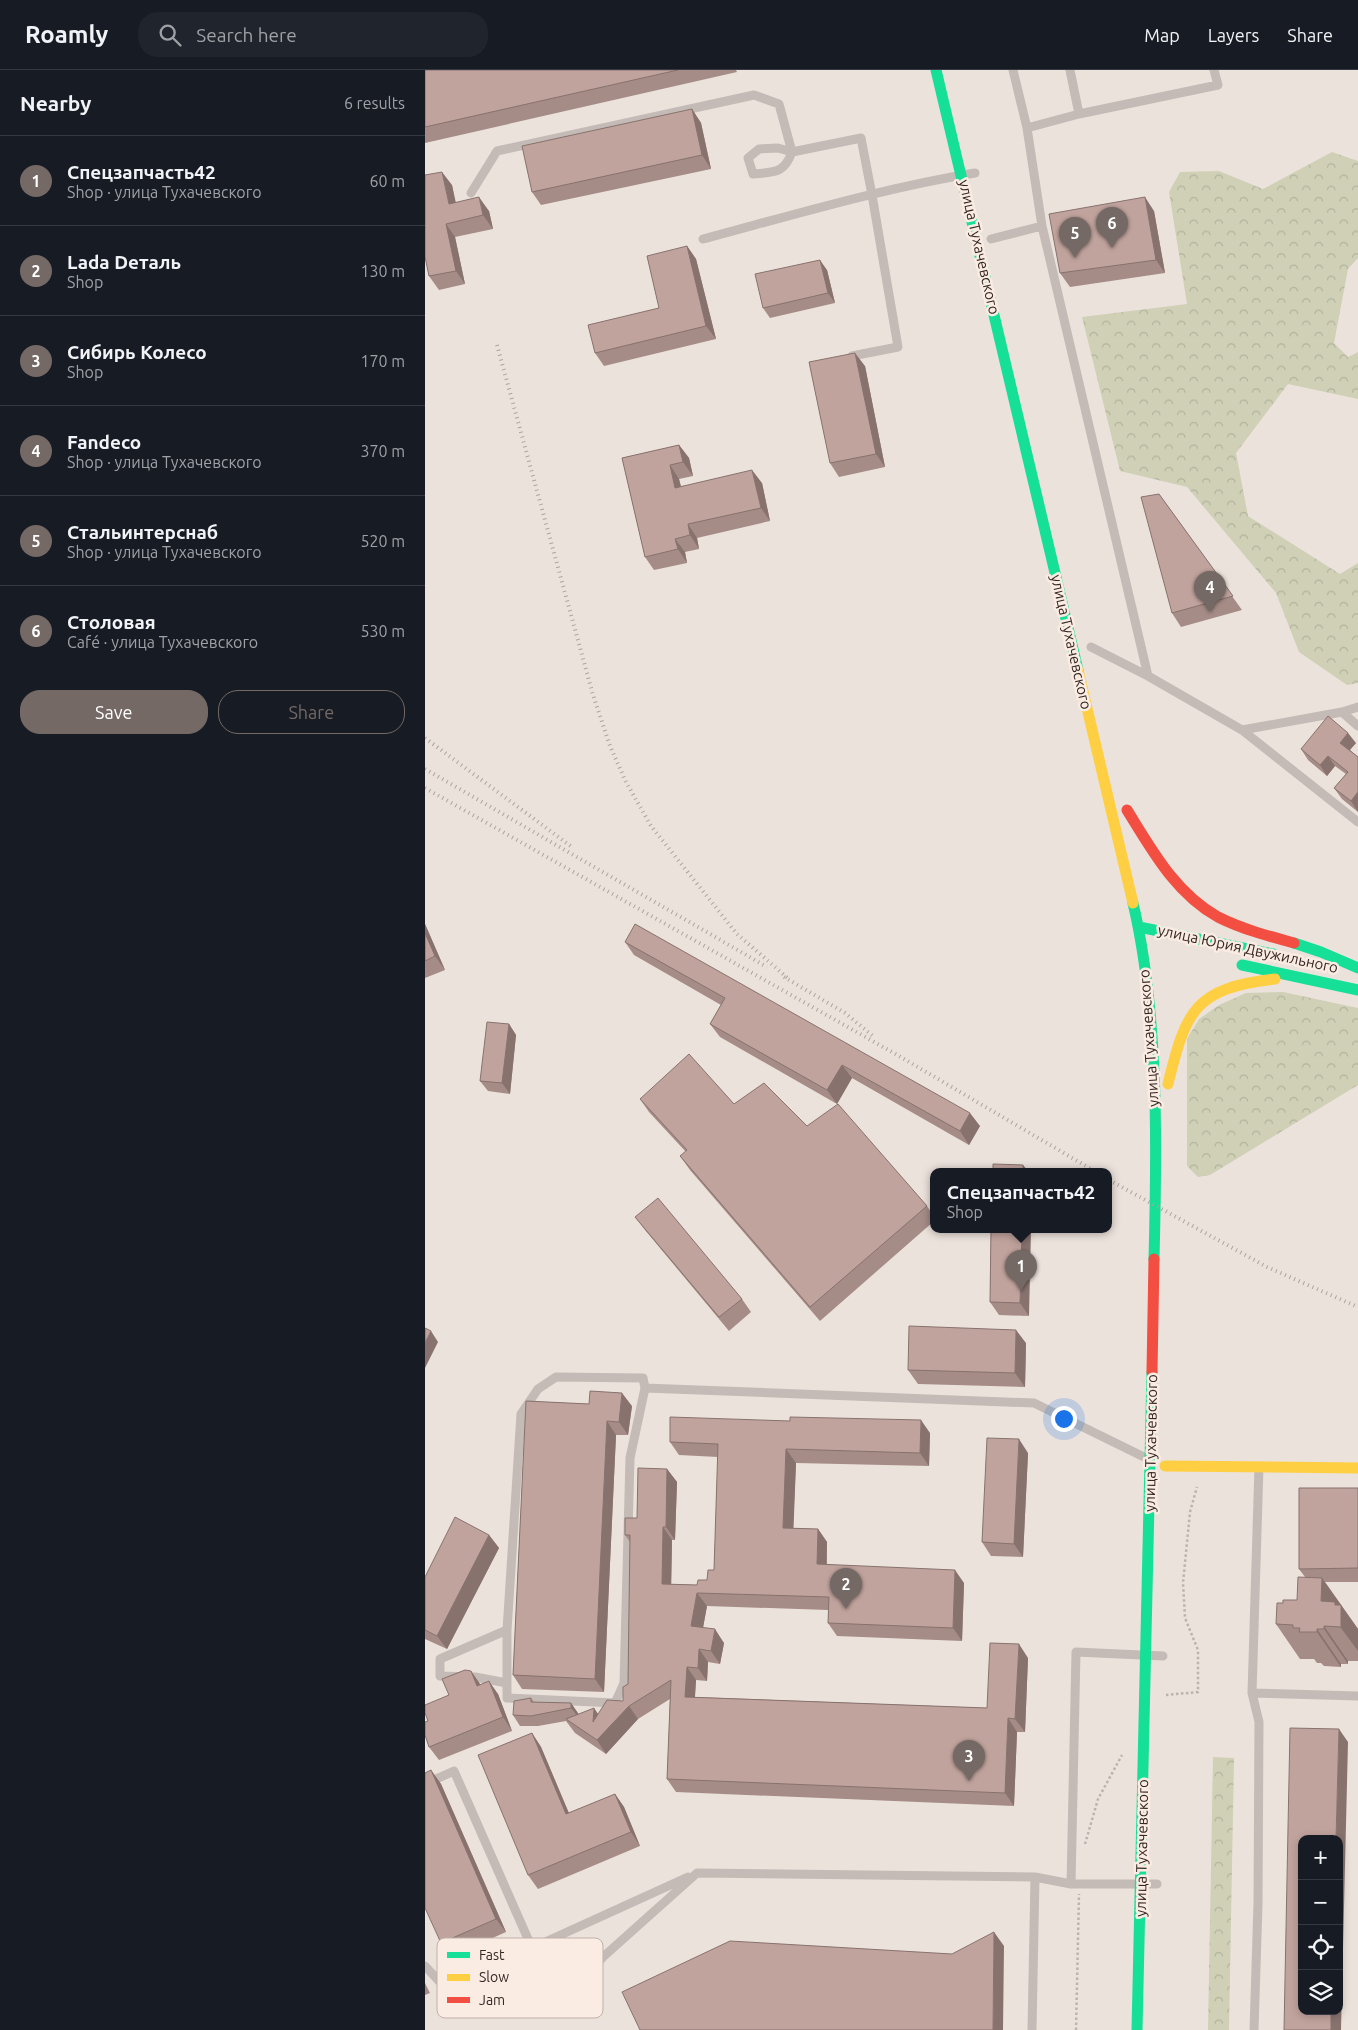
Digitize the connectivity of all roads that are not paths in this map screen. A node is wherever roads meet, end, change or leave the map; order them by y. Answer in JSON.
{"nodes":[{"id":1,"x":936,"y":70,"type":"edge"},
{"id":2,"x":1013,"y":70,"type":"edge"},
{"id":3,"x":1070,"y":70,"type":"edge"},
{"id":4,"x":1214,"y":70,"type":"edge"},
{"id":5,"x":1079,"y":114,"type":"junction"},
{"id":6,"x":1027,"y":128,"type":"junction"},
{"id":7,"x":792,"y":152,"type":"junction"},
{"id":8,"x":975,"y":173,"type":"dead end"},
{"id":9,"x":962,"y":175,"type":"junction"},
{"id":10,"x":471,"y":193,"type":"dead end"},
{"id":11,"x":873,"y":195,"type":"junction"},
{"id":12,"x":1042,"y":226,"type":"junction"},
{"id":13,"x":703,"y":239,"type":"dead end"},
{"id":14,"x":991,"y":239,"type":"dead end"},
{"id":15,"x":852,"y":356,"type":"edge"},
{"id":16,"x":1089,"y":642,"type":"joint"},
{"id":17,"x":1095,"y":666,"type":"dead end"},
{"id":18,"x":1148,"y":676,"type":"junction"},
{"id":19,"x":1358,"y":707,"type":"edge"},
{"id":20,"x":1342,"y":712,"type":"junction"},
{"id":21,"x":1358,"y":726,"type":"edge"},
{"id":22,"x":1242,"y":730,"type":"junction"},
{"id":23,"x":1358,"y":822,"type":"edge"},
{"id":24,"x":1136,"y":847,"type":"dead end"},
{"id":25,"x":1139,"y":928,"type":"junction"},
{"id":26,"x":1151,"y":937,"type":"junction"},
{"id":27,"x":1281,"y":956,"type":"dead end"},
{"id":28,"x":1226,"y":962,"type":"dead end"},
{"id":29,"x":1319,"y":964,"type":"dead end"},
{"id":30,"x":1358,"y":968,"type":"edge"},
{"id":31,"x":1358,"y":972,"type":"edge"},
{"id":32,"x":1304,"y":977,"type":"junction"},
{"id":33,"x":1358,"y":990,"type":"edge"},
{"id":34,"x":1165,"y":1045,"type":"dead end"},
{"id":35,"x":645,"y":1388,"type":"junction"},
{"id":36,"x":1150,"y":1460,"type":"junction"},
{"id":37,"x":1165,"y":1466,"type":"joint"},
{"id":38,"x":1259,"y":1468,"type":"junction"},
{"id":39,"x":1358,"y":1468,"type":"edge"},
{"id":40,"x":507,"y":1630,"type":"junction"},
{"id":41,"x":1146,"y":1655,"type":"junction"},
{"id":42,"x":1163,"y":1656,"type":"dead end"},
{"id":43,"x":507,"y":1683,"type":"junction"},
{"id":44,"x":1252,"y":1693,"type":"junction"},
{"id":45,"x":1358,"y":1696,"type":"edge"},
{"id":46,"x":425,"y":1784,"type":"edge"},
{"id":47,"x":697,"y":1872,"type":"junction"},
{"id":48,"x":1035,"y":1877,"type":"junction"},
{"id":49,"x":1075,"y":1884,"type":"junction"},
{"id":50,"x":1141,"y":1884,"type":"junction"},
{"id":51,"x":1157,"y":1884,"type":"dead end"},
{"id":52,"x":528,"y":1938,"type":"edge"},
{"id":53,"x":554,"y":1938,"type":"edge"},
{"id":54,"x":603,"y":1956,"type":"edge"},
{"id":55,"x":425,"y":1966,"type":"edge"},
{"id":56,"x":437,"y":1979,"type":"edge"},
{"id":57,"x":1032,"y":2030,"type":"edge"},
{"id":58,"x":1137,"y":2030,"type":"edge"},
{"id":59,"x":1254,"y":2030,"type":"edge"}],
"edges":[{"from":1,"to":9,"type":"main road","name":"улица Тухачевского"},
{"from":2,"to":6,"type":"lane"},
{"from":3,"to":5,"type":"lane"},
{"from":4,"to":5,"type":"lane"},
{"from":5,"to":6,"type":"lane"},
{"from":6,"to":12,"type":"lane"},
{"from":7,"to":7,"type":"lane"},
{"from":7,"to":10,"type":"lane"},
{"from":7,"to":11,"type":"lane"},
{"from":8,"to":9,"type":"lane"},
{"from":9,"to":11,"type":"lane"},
{"from":9,"to":25,"type":"main road","name":"улица Тухачевского"},
{"from":11,"to":13,"type":"lane"},
{"from":11,"to":15,"type":"lane"},
{"from":12,"to":14,"type":"lane"},
{"from":12,"to":18,"type":"lane"},
{"from":16,"to":17,"type":"main road","name":"улица Тухачевского"},
{"from":16,"to":18,"type":"lane"},
{"from":18,"to":22,"type":"lane"},
{"from":19,"to":20,"type":"lane"},
{"from":20,"to":21,"type":"lane"},
{"from":20,"to":22,"type":"lane"},
{"from":22,"to":23,"type":"lane"},
{"from":24,"to":30,"type":"main road"},
{"from":25,"to":26,"type":"main road","name":"улица Тухачевского"},
{"from":25,"to":26,"type":"main road","name":"улица Юрия Двужильного"},
{"from":26,"to":27,"type":"main road","name":"улица Юрия Двужильного"},
{"from":26,"to":36,"type":"main road","name":"улица Тухачевского"},
{"from":28,"to":32,"type":"main road","name":"улица Юрия Двужильного"},
{"from":29,"to":31,"type":"main road","name":"улица Юрия Двужильного"},
{"from":32,"to":33,"type":"main road","name":"улица Юрия Двужильного"},
{"from":32,"to":34,"type":"main road","name":"улица Тухачевского"},
{"from":35,"to":36,"type":"lane"},
{"from":35,"to":40,"type":"lane"},
{"from":35,"to":43,"type":"lane"},
{"from":36,"to":37,"type":"lane"},
{"from":36,"to":41,"type":"main road","name":"улица Тухачевского"},
{"from":37,"to":38,"type":"main road"},
{"from":38,"to":39,"type":"main road"},
{"from":38,"to":44,"type":"lane"},
{"from":40,"to":43,"type":"lane"},
{"from":40,"to":43,"type":"lane"},
{"from":41,"to":42,"type":"lane"},
{"from":41,"to":49,"type":"lane"},
{"from":41,"to":50,"type":"main road","name":"улица Тухачевского"},
{"from":44,"to":45,"type":"lane"},
{"from":44,"to":59,"type":"lane"},
{"from":46,"to":52,"type":"lane"},
{"from":47,"to":48,"type":"lane"},
{"from":47,"to":53,"type":"lane"},
{"from":47,"to":54,"type":"lane"},
{"from":48,"to":49,"type":"lane"},
{"from":48,"to":57,"type":"lane"},
{"from":49,"to":50,"type":"lane"},
{"from":50,"to":51,"type":"lane"},
{"from":50,"to":58,"type":"main road","name":"улица Тухачевского"},
{"from":55,"to":56,"type":"lane"}]}
